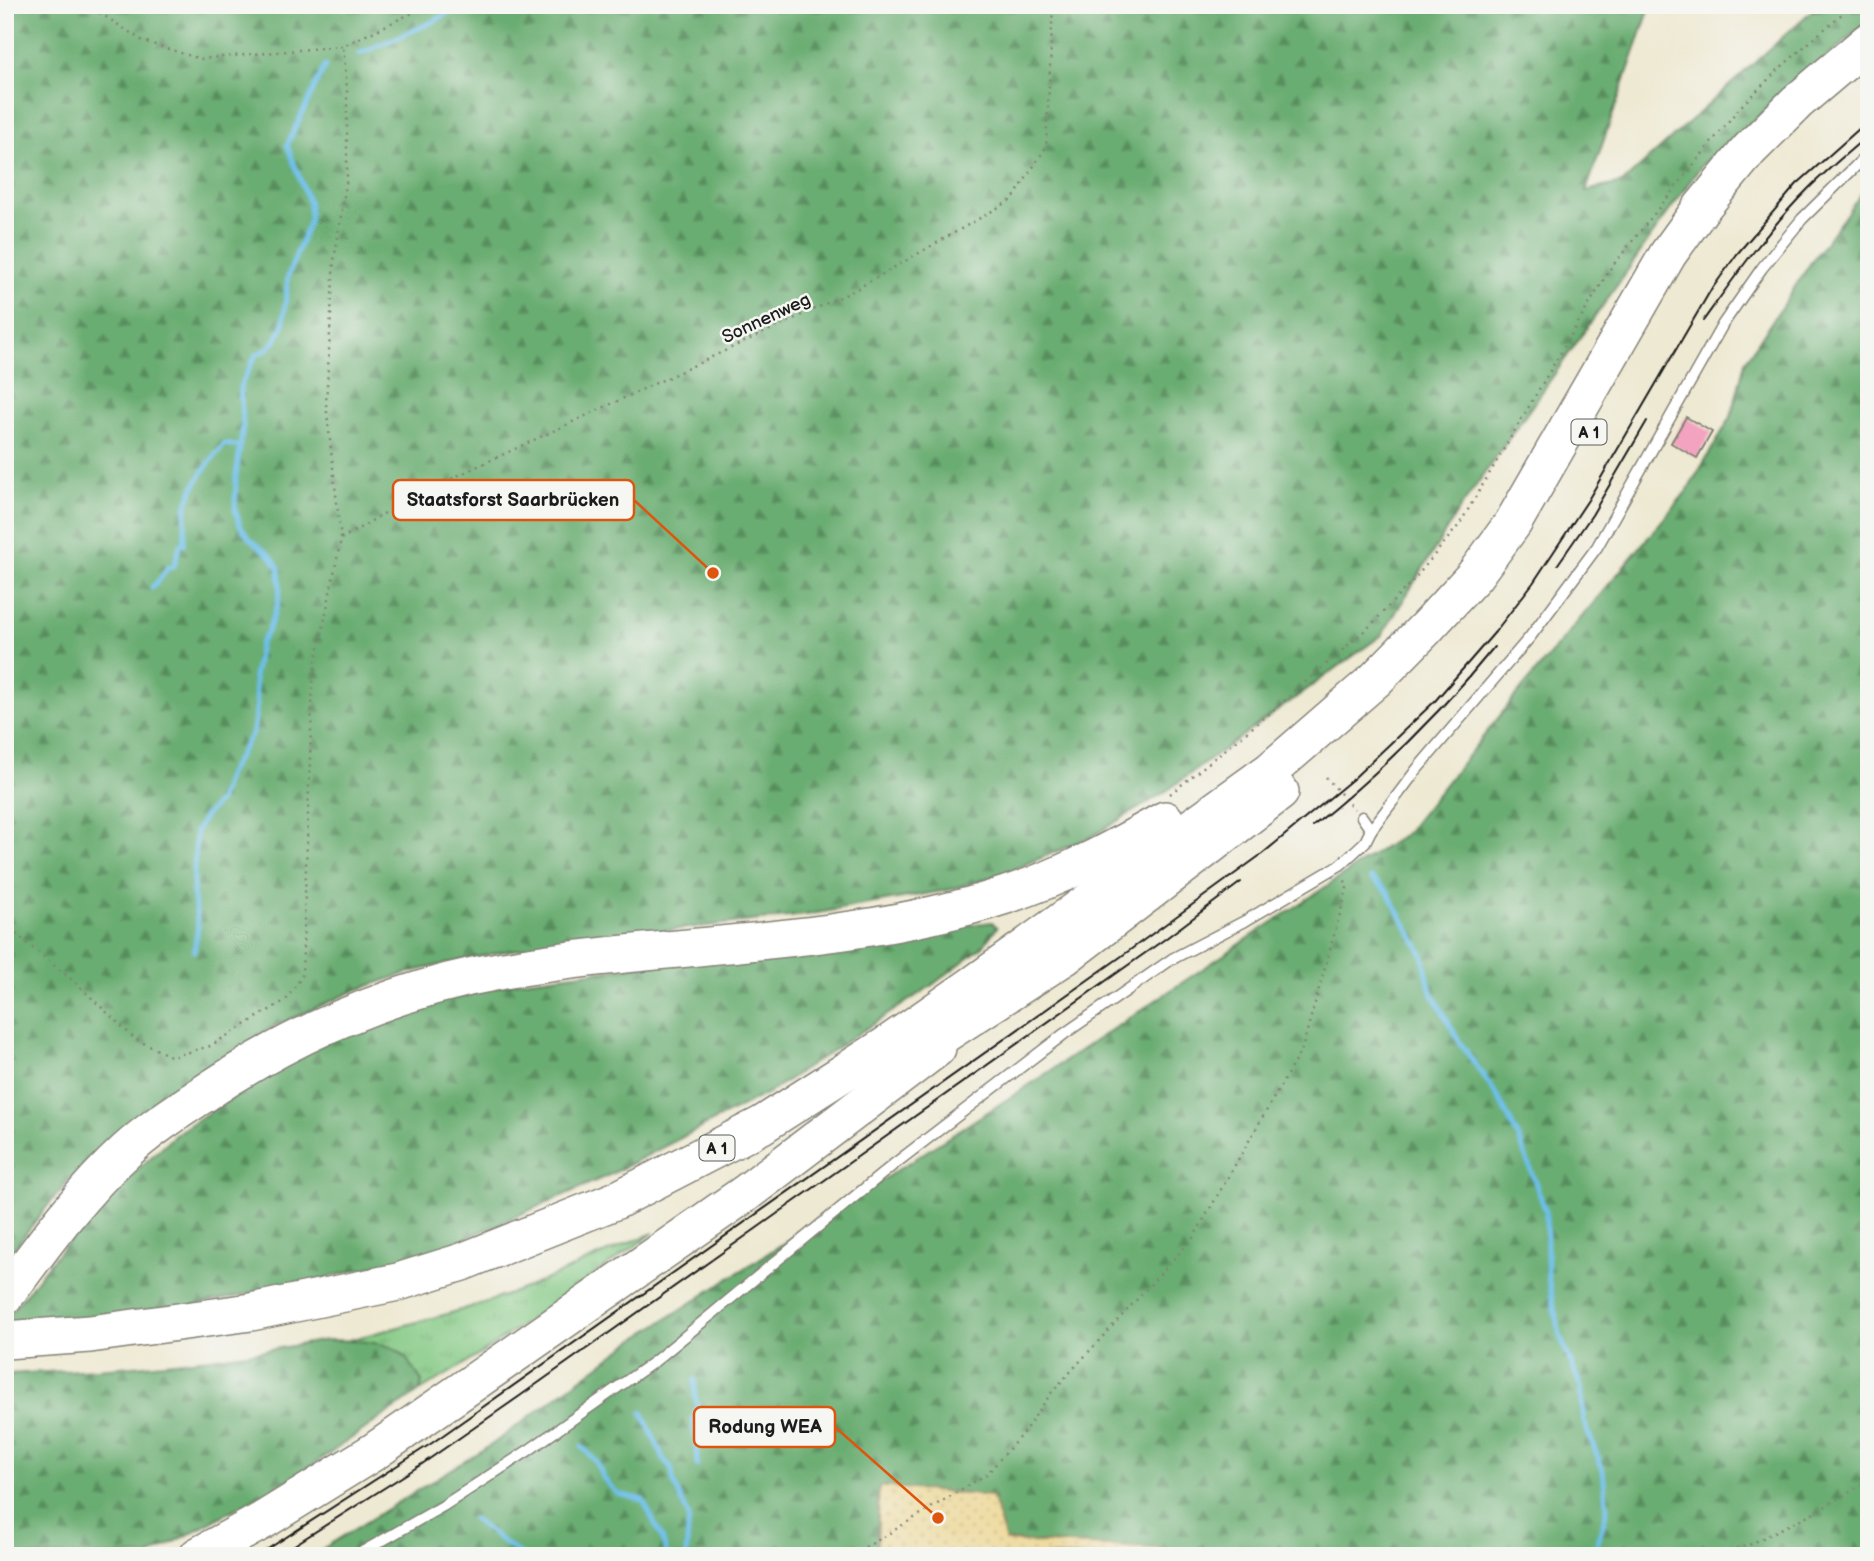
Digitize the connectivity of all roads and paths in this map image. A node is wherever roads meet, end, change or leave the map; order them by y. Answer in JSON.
{"nodes":[{"id":1,"x":88,"y":5,"type":"edge"},
{"id":2,"x":429,"y":5,"type":"edge"},
{"id":3,"x":1053,"y":5,"type":"edge"},
{"id":4,"x":1852,"y":5,"type":"edge"},
{"id":5,"x":1869,"y":41,"type":"edge"},
{"id":6,"x":344,"y":46,"type":"junction"},
{"id":7,"x":1869,"y":69,"type":"edge"},
{"id":8,"x":1869,"y":153,"type":"edge"},
{"id":9,"x":341,"y":539,"type":"junction"},
{"id":10,"x":1324,"y":723,"type":"junction"},
{"id":11,"x":1326,"y":777,"type":"dead end"},
{"id":12,"x":1162,"y":801,"type":"dead end"},
{"id":13,"x":1362,"y":817,"type":"joint"},
{"id":14,"x":1371,"y":830,"type":"junction"},
{"id":15,"x":1340,"y":866,"type":"junction"},
{"id":16,"x":5,"y":925,"type":"edge"},
{"id":17,"x":996,"y":1003,"type":"junction"},
{"id":18,"x":5,"y":1296,"type":"edge"},
{"id":19,"x":6,"y":1340,"type":"edge"},
{"id":20,"x":5,"y":1359,"type":"edge"},
{"id":21,"x":1869,"y":1480,"type":"edge"},
{"id":22,"x":198,"y":1556,"type":"edge"},
{"id":23,"x":355,"y":1556,"type":"edge"},
{"id":24,"x":846,"y":1556,"type":"edge"},
{"id":25,"x":1601,"y":1556,"type":"edge"},
{"id":26,"x":1641,"y":1556,"type":"edge"},
{"id":27,"x":1709,"y":1556,"type":"edge"}],
"edges":[{"from":1,"to":6,"type":"path"},
{"from":2,"to":6,"type":"path"},
{"from":3,"to":9,"type":"path","name":"Sonnenweg"},
{"from":4,"to":12,"type":"path"},
{"from":5,"to":10,"type":"highway","number":"A 1"},
{"from":6,"to":9,"type":"path"},
{"from":7,"to":17,"type":"highway","number":"A 1"},
{"from":8,"to":14,"type":"lane"},
{"from":9,"to":16,"type":"path"},
{"from":10,"to":18,"type":"highway"},
{"from":10,"to":19,"type":"highway","number":"A 1"},
{"from":11,"to":13,"type":"path"},
{"from":13,"to":14,"type":"lane"},
{"from":14,"to":15,"type":"lane"},
{"from":15,"to":23,"type":"lane"},
{"from":15,"to":24,"type":"path"},
{"from":17,"to":20,"type":"highway","number":"A 1"},
{"from":17,"to":22,"type":"highway"},
{"from":21,"to":27,"type":"path"},
{"from":25,"to":26,"type":"path"}]}
